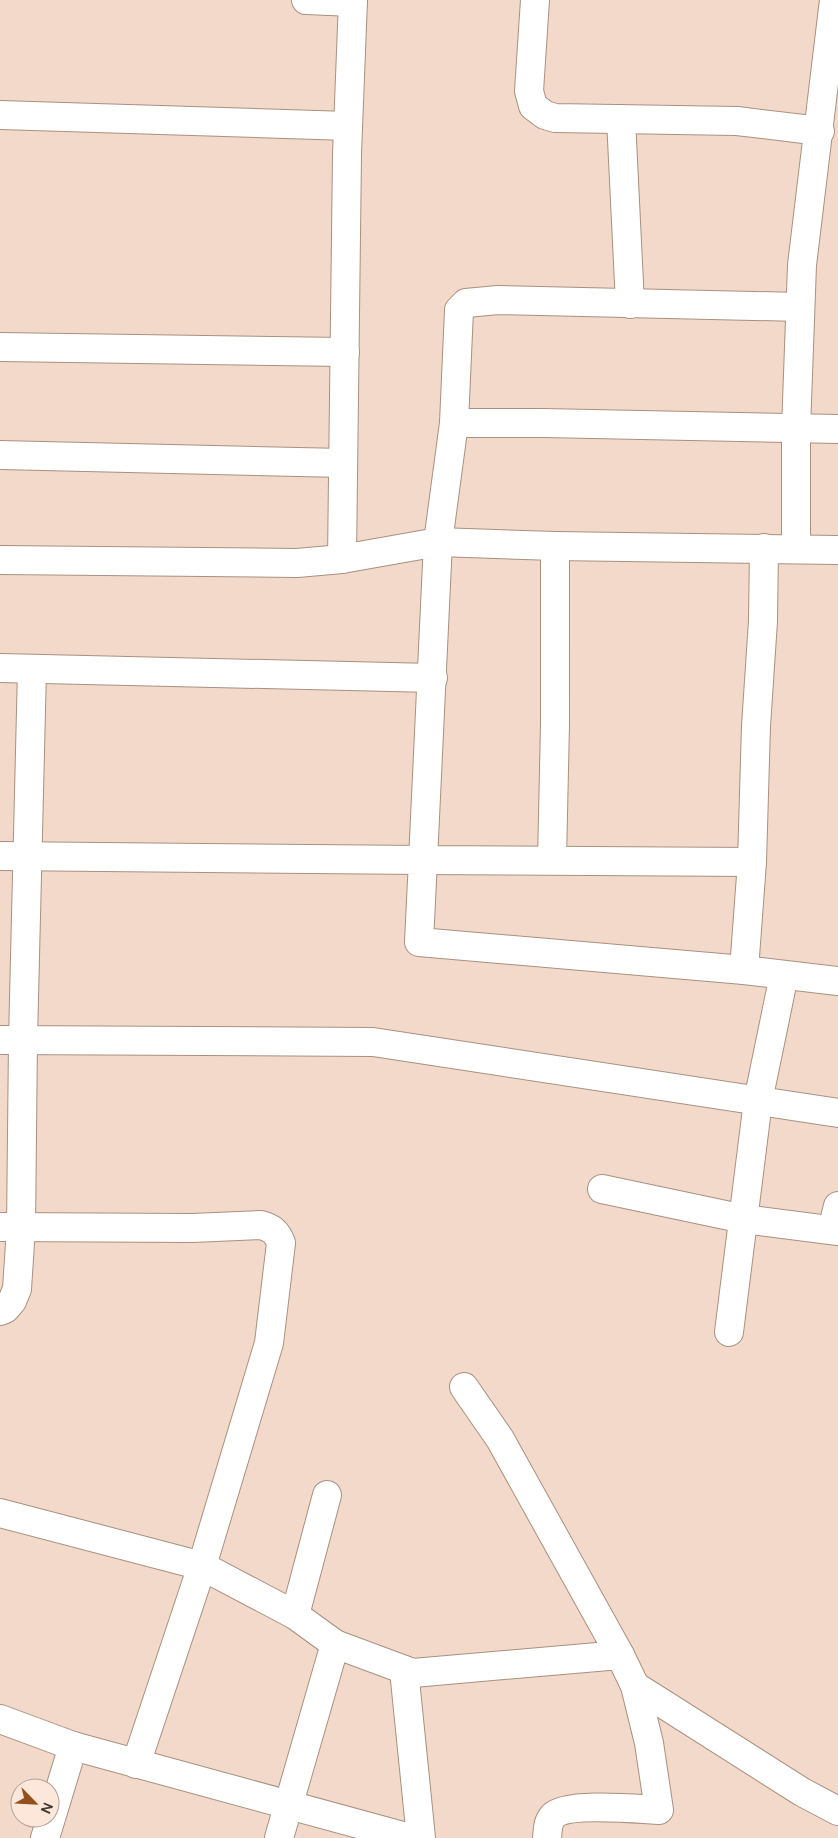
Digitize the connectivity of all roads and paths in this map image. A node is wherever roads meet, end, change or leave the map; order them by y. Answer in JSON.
{"nodes":[{"id":1,"x":306,"y":0,"type":"edge"},
{"id":2,"x":535,"y":0,"type":"edge"},
{"id":3,"x":834,"y":0,"type":"edge"},
{"id":4,"x":353,"y":1,"type":"edge"},
{"id":5,"x":0,"y":114,"type":"edge"},
{"id":6,"x":621,"y":119,"type":"junction"},
{"id":7,"x":348,"y":126,"type":"junction"},
{"id":8,"x":820,"y":131,"type":"junction"},
{"id":9,"x":630,"y":304,"type":"junction"},
{"id":10,"x":800,"y":307,"type":"junction"},
{"id":11,"x":0,"y":347,"type":"edge"},
{"id":12,"x":345,"y":352,"type":"junction"},
{"id":13,"x":454,"y":424,"type":"junction"},
{"id":14,"x":796,"y":429,"type":"junction"},
{"id":15,"x":838,"y":429,"type":"edge"},
{"id":16,"x":0,"y":455,"type":"edge"},
{"id":17,"x":343,"y":463,"type":"junction"},
{"id":18,"x":438,"y":542,"type":"junction"},
{"id":19,"x":555,"y":546,"type":"junction"},
{"id":20,"x":764,"y":548,"type":"junction"},
{"id":21,"x":796,"y":548,"type":"junction"},
{"id":22,"x":838,"y":550,"type":"edge"},
{"id":23,"x":342,"y":559,"type":"junction"},
{"id":24,"x":0,"y":560,"type":"edge"},
{"id":25,"x":0,"y":668,"type":"edge"},
{"id":26,"x":32,"y":669,"type":"junction"},
{"id":27,"x":433,"y":678,"type":"junction"},
{"id":28,"x":0,"y":856,"type":"edge"},
{"id":29,"x":27,"y":856,"type":"junction"},
{"id":30,"x":423,"y":860,"type":"junction"},
{"id":31,"x":552,"y":860,"type":"junction"},
{"id":32,"x":752,"y":862,"type":"junction"},
{"id":33,"x":744,"y":970,"type":"junction"},
{"id":34,"x":784,"y":975,"type":"junction"},
{"id":35,"x":838,"y":981,"type":"edge"},
{"id":36,"x":11,"y":1040,"type":"edge"},
{"id":37,"x":758,"y":1101,"type":"junction"},
{"id":38,"x":838,"y":1113,"type":"edge"},
{"id":39,"x":602,"y":1189,"type":"dead end"},
{"id":40,"x":744,"y":1218,"type":"junction"},
{"id":41,"x":836,"y":1222,"type":"edge"},
{"id":42,"x":11,"y":1228,"type":"edge"},
{"id":43,"x":0,"y":1311,"type":"edge"},
{"id":44,"x":729,"y":1332,"type":"dead end"},
{"id":45,"x":464,"y":1387,"type":"dead end"},
{"id":46,"x":327,"y":1495,"type":"dead end"},
{"id":47,"x":0,"y":1513,"type":"edge"},
{"id":48,"x":202,"y":1566,"type":"junction"},
{"id":49,"x":295,"y":1615,"type":"junction"},
{"id":50,"x":335,"y":1644,"type":"junction"},
{"id":51,"x":620,"y":1655,"type":"junction"},
{"id":52,"x":404,"y":1670,"type":"junction"},
{"id":53,"x":635,"y":1686,"type":"junction"},
{"id":54,"x":0,"y":1720,"type":"edge"},
{"id":55,"x":73,"y":1746,"type":"junction"},
{"id":56,"x":136,"y":1764,"type":"junction"},
{"id":57,"x":289,"y":1804,"type":"junction"},
{"id":58,"x":838,"y":1811,"type":"edge"},
{"id":59,"x":45,"y":1838,"type":"edge"},
{"id":60,"x":279,"y":1838,"type":"edge"},
{"id":61,"x":410,"y":1838,"type":"edge"},
{"id":62,"x":421,"y":1838,"type":"edge"},
{"id":63,"x":547,"y":1838,"type":"edge"}],
"edges":[{"from":1,"to":4,"type":"street"},
{"from":2,"to":6,"type":"street"},
{"from":3,"to":8,"type":"street"},
{"from":4,"to":7,"type":"street"},
{"from":5,"to":7,"type":"street"},
{"from":6,"to":8,"type":"street"},
{"from":6,"to":9,"type":"street"},
{"from":7,"to":12,"type":"street"},
{"from":8,"to":10,"type":"street"},
{"from":9,"to":10,"type":"street"},
{"from":9,"to":13,"type":"street"},
{"from":10,"to":14,"type":"street"},
{"from":11,"to":12,"type":"street"},
{"from":12,"to":17,"type":"street"},
{"from":13,"to":14,"type":"street"},
{"from":13,"to":18,"type":"street"},
{"from":14,"to":15,"type":"street"},
{"from":14,"to":21,"type":"street"},
{"from":16,"to":17,"type":"street"},
{"from":17,"to":23,"type":"street"},
{"from":18,"to":19,"type":"street"},
{"from":18,"to":23,"type":"street"},
{"from":18,"to":27,"type":"street"},
{"from":19,"to":20,"type":"street"},
{"from":19,"to":31,"type":"street"},
{"from":20,"to":21,"type":"street"},
{"from":20,"to":32,"type":"street"},
{"from":21,"to":22,"type":"street"},
{"from":23,"to":24,"type":"street"},
{"from":25,"to":26,"type":"street"},
{"from":26,"to":27,"type":"street"},
{"from":26,"to":29,"type":"street"},
{"from":27,"to":30,"type":"street"},
{"from":28,"to":29,"type":"street"},
{"from":29,"to":30,"type":"street"},
{"from":29,"to":36,"type":"street"},
{"from":30,"to":31,"type":"street"},
{"from":30,"to":33,"type":"street"},
{"from":31,"to":32,"type":"street"},
{"from":32,"to":33,"type":"street"},
{"from":33,"to":34,"type":"street"},
{"from":34,"to":35,"type":"street"},
{"from":34,"to":37,"type":"street"},
{"from":36,"to":37,"type":"street"},
{"from":36,"to":42,"type":"street"},
{"from":37,"to":38,"type":"street"},
{"from":37,"to":40,"type":"street"},
{"from":39,"to":40,"type":"street"},
{"from":40,"to":41,"type":"street"},
{"from":40,"to":44,"type":"street"},
{"from":42,"to":43,"type":"street"},
{"from":42,"to":48,"type":"street"},
{"from":45,"to":51,"type":"street"},
{"from":46,"to":49,"type":"street"},
{"from":47,"to":48,"type":"street"},
{"from":48,"to":49,"type":"street"},
{"from":48,"to":56,"type":"street"},
{"from":49,"to":50,"type":"street"},
{"from":50,"to":52,"type":"street"},
{"from":50,"to":57,"type":"street"},
{"from":51,"to":52,"type":"street"},
{"from":51,"to":53,"type":"street"},
{"from":52,"to":62,"type":"street"},
{"from":53,"to":58,"type":"street"},
{"from":53,"to":63,"type":"street"},
{"from":54,"to":55,"type":"street"},
{"from":55,"to":56,"type":"street"},
{"from":55,"to":59,"type":"street"},
{"from":56,"to":57,"type":"street"},
{"from":57,"to":60,"type":"street"},
{"from":57,"to":61,"type":"street"}]}
